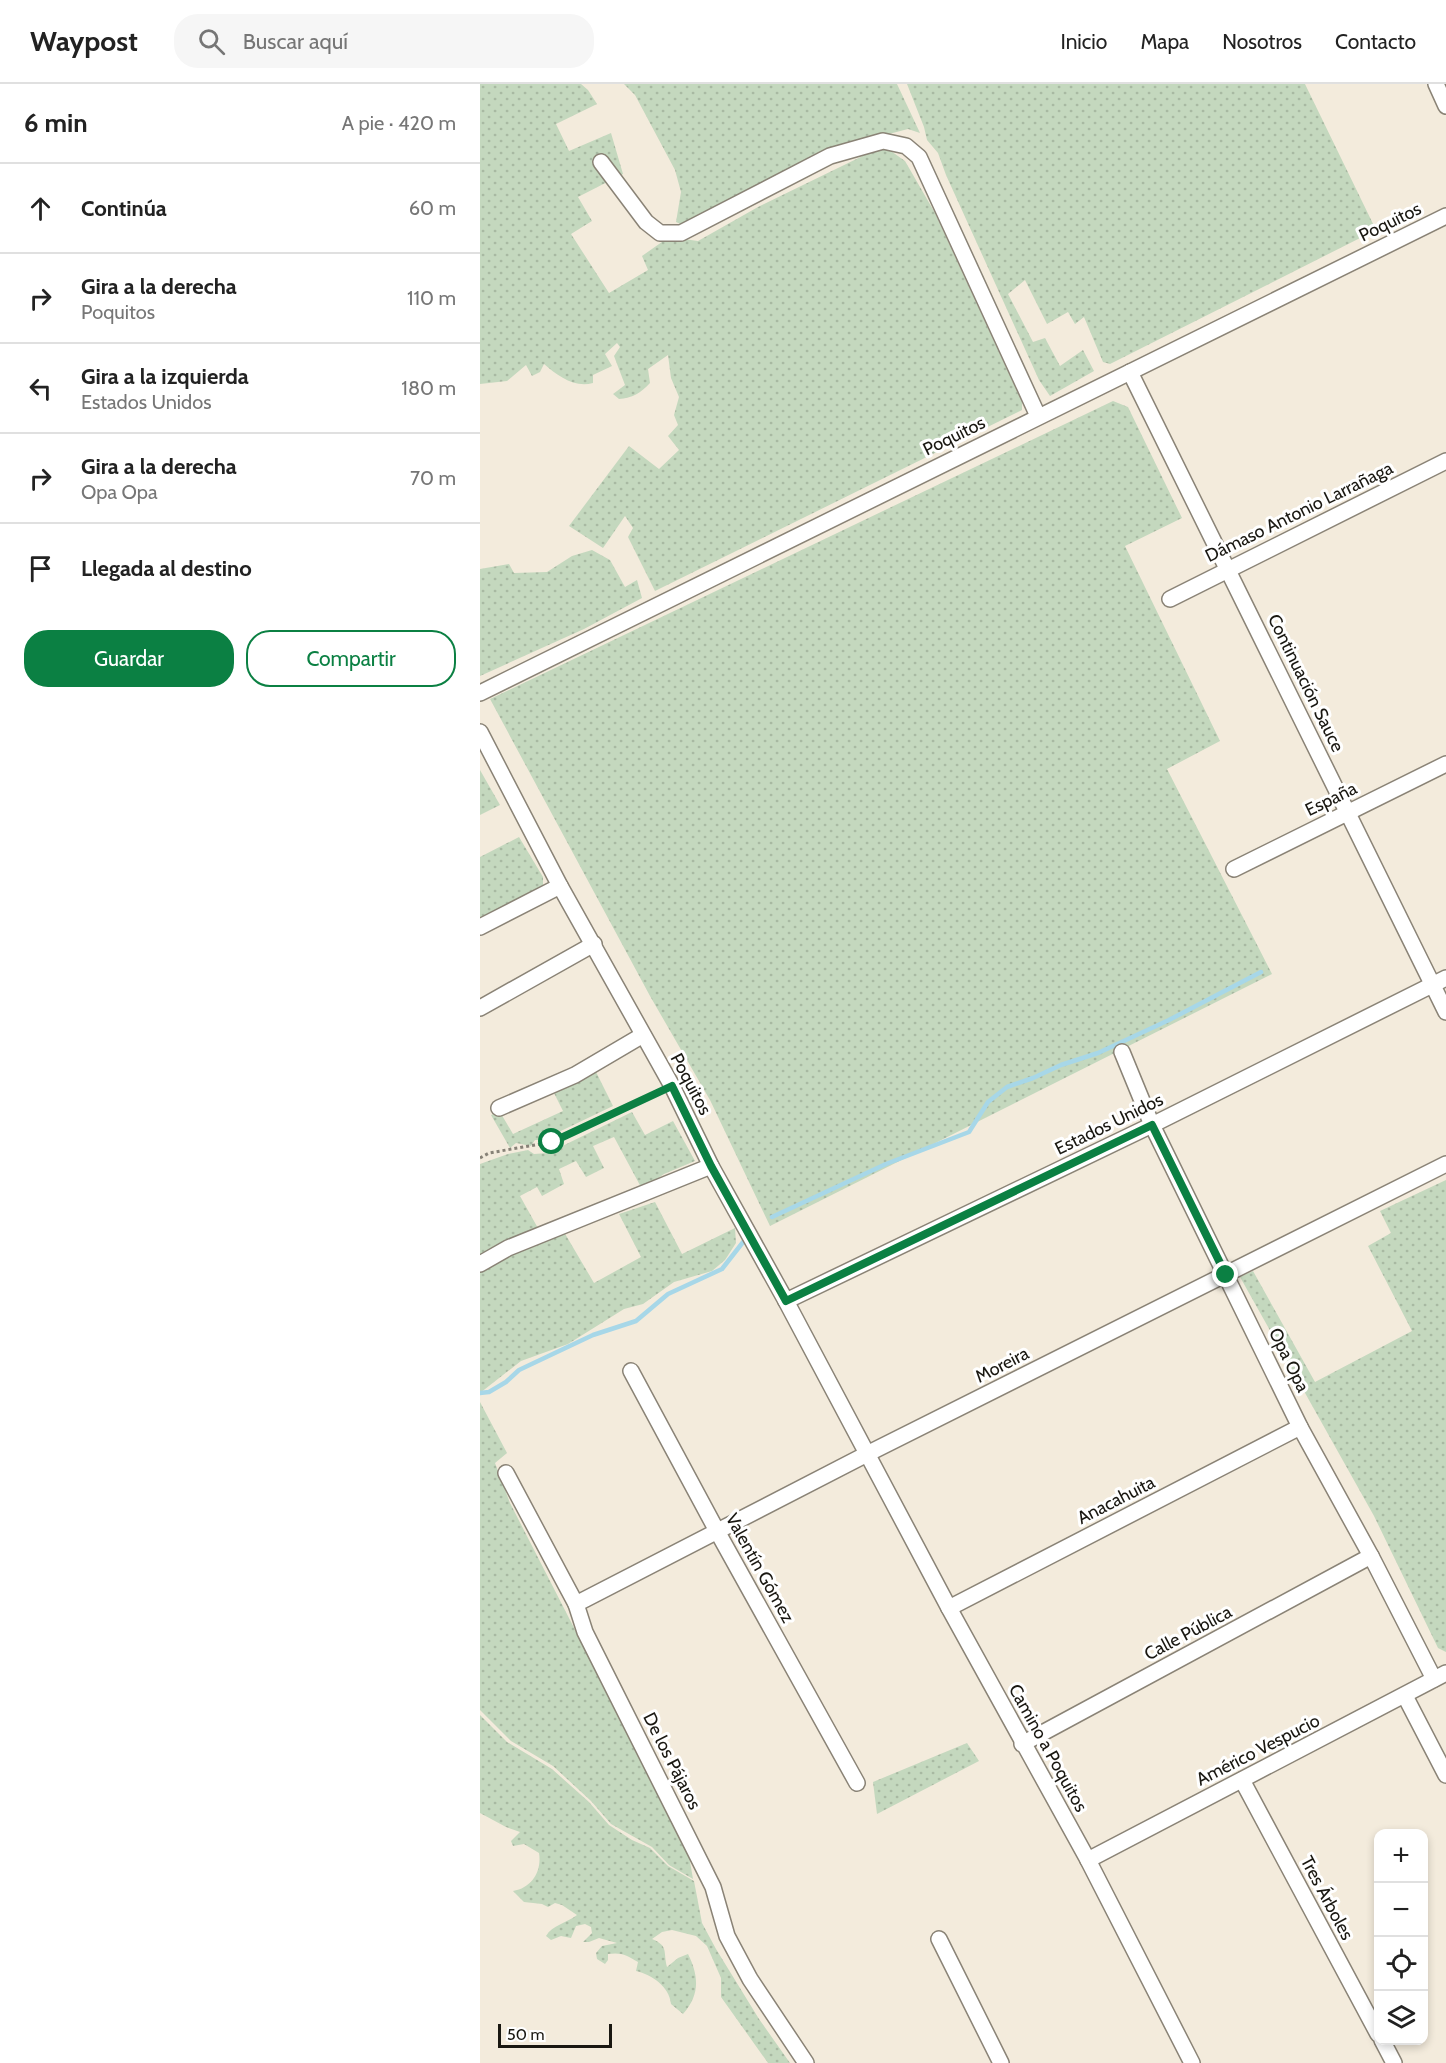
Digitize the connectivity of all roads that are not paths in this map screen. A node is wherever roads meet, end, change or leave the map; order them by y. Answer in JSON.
{"nodes":[{"id":1,"x":1436,"y":84,"type":"edge"},
{"id":2,"x":1446,"y":106,"type":"edge"},
{"id":3,"x":601,"y":162,"type":"dead end"},
{"id":4,"x":1446,"y":216,"type":"edge"},
{"id":5,"x":1130,"y":372,"type":"junction"},
{"id":6,"x":1038,"y":416,"type":"junction"},
{"id":7,"x":1446,"y":461,"type":"edge"},
{"id":8,"x":1228,"y":569,"type":"junction"},
{"id":9,"x":1170,"y":599,"type":"dead end"},
{"id":10,"x":480,"y":693,"type":"edge"},
{"id":11,"x":480,"y":732,"type":"edge"},
{"id":12,"x":1446,"y":764,"type":"edge"},
{"id":13,"x":1348,"y":812,"type":"junction"},
{"id":14,"x":1234,"y":869,"type":"dead end"},
{"id":15,"x":560,"y":886,"type":"junction"},
{"id":16,"x":480,"y":927,"type":"edge"},
{"id":17,"x":594,"y":944,"type":"junction"},
{"id":18,"x":1439,"y":981,"type":"edge"},
{"id":19,"x":480,"y":1008,"type":"edge"},
{"id":20,"x":1446,"y":1012,"type":"edge"},
{"id":21,"x":643,"y":1035,"type":"junction"},
{"id":22,"x":1122,"y":1052,"type":"dead end"},
{"id":23,"x":499,"y":1108,"type":"dead end"},
{"id":24,"x":1152,"y":1125,"type":"junction"},
{"id":25,"x":1446,"y":1164,"type":"edge"},
{"id":26,"x":711,"y":1166,"type":"junction"},
{"id":27,"x":480,"y":1264,"type":"edge"},
{"id":28,"x":1226,"y":1275,"type":"junction"},
{"id":29,"x":786,"y":1301,"type":"junction"},
{"id":30,"x":631,"y":1371,"type":"dead end"},
{"id":31,"x":1300,"y":1427,"type":"junction"},
{"id":32,"x":867,"y":1454,"type":"junction"},
{"id":33,"x":506,"y":1473,"type":"dead end"},
{"id":34,"x":717,"y":1531,"type":"junction"},
{"id":35,"x":1371,"y":1556,"type":"junction"},
{"id":36,"x":576,"y":1604,"type":"junction"},
{"id":37,"x":949,"y":1608,"type":"junction"},
{"id":38,"x":1440,"y":1676,"type":"edge"},
{"id":39,"x":1404,"y":1696,"type":"junction"},
{"id":40,"x":1022,"y":1744,"type":"junction"},
{"id":41,"x":1446,"y":1775,"type":"edge"},
{"id":42,"x":1242,"y":1780,"type":"junction"},
{"id":43,"x":858,"y":1783,"type":"dead end"},
{"id":44,"x":1088,"y":1860,"type":"junction"},
{"id":45,"x":939,"y":1939,"type":"dead end"},
{"id":46,"x":1374,"y":2027,"type":"edge"},
{"id":47,"x":1385,"y":2045,"type":"edge"},
{"id":48,"x":806,"y":2063,"type":"edge"},
{"id":49,"x":1001,"y":2063,"type":"edge"},
{"id":50,"x":1192,"y":2063,"type":"edge"},
{"id":51,"x":1394,"y":2063,"type":"edge"}],
"edges":[{"from":1,"to":2,"type":"street"},
{"from":3,"to":6,"type":"street"},
{"from":4,"to":5,"type":"street","name":"Poquitos"},
{"from":5,"to":6,"type":"street","name":"Poquitos"},
{"from":5,"to":8,"type":"street","name":"Continuación Sauce"},
{"from":6,"to":10,"type":"street","name":"Poquitos"},
{"from":7,"to":8,"type":"street","name":"Dámaso Antonio Larrañaga"},
{"from":8,"to":9,"type":"street","name":"Dámaso Antonio Larrañaga"},
{"from":8,"to":13,"type":"street","name":"Continuación Sauce"},
{"from":11,"to":15,"type":"street","name":"Poquitos"},
{"from":12,"to":13,"type":"street","name":"España"},
{"from":13,"to":14,"type":"street","name":"España"},
{"from":13,"to":18,"type":"street","name":"Continuación Sauce"},
{"from":15,"to":16,"type":"street"},
{"from":15,"to":17,"type":"street","name":"Poquitos"},
{"from":17,"to":19,"type":"street"},
{"from":17,"to":21,"type":"street","name":"Poquitos"},
{"from":18,"to":20,"type":"street","name":"Continuación Sauce"},
{"from":18,"to":24,"type":"street","name":"Estados Unidos"},
{"from":21,"to":23,"type":"street"},
{"from":21,"to":26,"type":"street","name":"Poquitos"},
{"from":22,"to":24,"type":"street","name":"Opa Opa"},
{"from":24,"to":28,"type":"street","name":"Opa Opa"},
{"from":24,"to":29,"type":"street","name":"Estados Unidos"},
{"from":25,"to":28,"type":"street","name":"Moreira"},
{"from":26,"to":27,"type":"street"},
{"from":26,"to":29,"type":"street","name":"Poquitos"},
{"from":28,"to":31,"type":"street","name":"Opa Opa"},
{"from":28,"to":32,"type":"street","name":"Moreira"},
{"from":29,"to":32,"type":"street","name":"Poquitos"},
{"from":30,"to":34,"type":"street","name":"Valentín Gómez"},
{"from":31,"to":35,"type":"street","name":"Opa Opa"},
{"from":31,"to":37,"type":"street","name":"Anacahuita"},
{"from":32,"to":34,"type":"street","name":"Moreira"},
{"from":32,"to":37,"type":"street","name":"Camino a Poquitos"},
{"from":33,"to":36,"type":"street","name":"De los Pájaros"},
{"from":34,"to":36,"type":"street","name":"Moreira"},
{"from":34,"to":43,"type":"street","name":"Valentín Gómez"},
{"from":35,"to":38,"type":"street","name":"Opa Opa"},
{"from":35,"to":40,"type":"street","name":"Calle Pública"},
{"from":36,"to":48,"type":"street","name":"De los Pájaros"},
{"from":37,"to":40,"type":"street","name":"Camino a Poquitos"},
{"from":38,"to":39,"type":"street","name":"Américo Vespucio"},
{"from":39,"to":41,"type":"street"},
{"from":39,"to":42,"type":"street","name":"Américo Vespucio"},
{"from":40,"to":44,"type":"street","name":"Camino a Poquitos"},
{"from":42,"to":44,"type":"street","name":"Américo Vespucio"},
{"from":42,"to":46,"type":"street","name":"Tres Árboles"},
{"from":44,"to":50,"type":"street","name":"Camino a Poquitos"},
{"from":45,"to":49,"type":"street"},
{"from":47,"to":51,"type":"street"}]}
